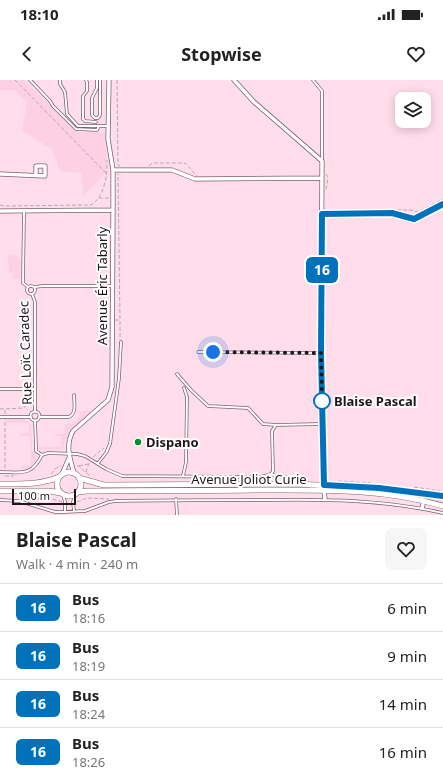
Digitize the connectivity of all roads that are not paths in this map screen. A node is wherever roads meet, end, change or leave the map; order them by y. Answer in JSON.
{"nodes":[{"id":1,"x":30,"y":80,"type":"edge"},
{"id":2,"x":60,"y":80,"type":"edge"},
{"id":3,"x":86,"y":80,"type":"edge"},
{"id":4,"x":97,"y":80,"type":"edge"},
{"id":5,"x":100,"y":80,"type":"edge"},
{"id":6,"x":109,"y":80,"type":"edge"},
{"id":7,"x":234,"y":80,"type":"edge"},
{"id":8,"x":312,"y":80,"type":"edge"},
{"id":9,"x":95,"y":118,"type":"junction"},
{"id":10,"x":96,"y":122,"type":"junction"},
{"id":11,"x":99,"y":126,"type":"junction"},
{"id":12,"x":108,"y":126,"type":"junction"},
{"id":13,"x":322,"y":161,"type":"junction"},
{"id":14,"x":113,"y":170,"type":"junction"},
{"id":15,"x":0,"y":174,"type":"edge"},
{"id":16,"x":36,"y":176,"type":"dead end"},
{"id":17,"x":322,"y":178,"type":"junction"},
{"id":18,"x":443,"y":204,"type":"edge"},
{"id":19,"x":24,"y":210,"type":"junction"},
{"id":20,"x":113,"y":210,"type":"junction"},
{"id":21,"x":0,"y":211,"type":"edge"},
{"id":22,"x":322,"y":214,"type":"junction"},
{"id":23,"x":113,"y":286,"type":"junction"},
{"id":24,"x":35,"y":287,"type":"junction"},
{"id":25,"x":28,"y":288,"type":"junction"},
{"id":26,"x":32,"y":294,"type":"junction"},
{"id":27,"x":121,"y":341,"type":"road end"},
{"id":28,"x":198,"y":352,"type":"dead end"},
{"id":29,"x":321,"y":353,"type":"junction"},
{"id":30,"x":177,"y":374,"type":"dead end"},
{"id":31,"x":184,"y":388,"type":"dead end"},
{"id":32,"x":0,"y":389,"type":"edge"},
{"id":33,"x":35,"y":389,"type":"junction"},
{"id":34,"x":74,"y":395,"type":"dead end"},
{"id":35,"x":35,"y":412,"type":"junction"},
{"id":36,"x":0,"y":417,"type":"edge"},
{"id":37,"x":31,"y":417,"type":"junction"},
{"id":38,"x":39,"y":417,"type":"junction"},
{"id":39,"x":35,"y":421,"type":"junction"},
{"id":40,"x":323,"y":424,"type":"junction"},
{"id":41,"x":276,"y":425,"type":"junction"},
{"id":42,"x":42,"y":455,"type":"junction"},
{"id":43,"x":69,"y":456,"type":"junction"},
{"id":44,"x":98,"y":464,"type":"junction"},
{"id":45,"x":0,"y":472,"type":"edge"},
{"id":46,"x":74,"y":474,"type":"junction"},
{"id":47,"x":271,"y":474,"type":"junction"},
{"id":48,"x":61,"y":476,"type":"junction"},
{"id":49,"x":183,"y":476,"type":"junction"},
{"id":50,"x":79,"y":478,"type":"junction"},
{"id":51,"x":0,"y":484,"type":"edge"},
{"id":52,"x":296,"y":484,"type":"junction"},
{"id":53,"x":324,"y":488,"type":"junction"},
{"id":54,"x":0,"y":491,"type":"edge"},
{"id":55,"x":76,"y":493,"type":"junction"},
{"id":56,"x":62,"y":494,"type":"junction"},
{"id":57,"x":443,"y":496,"type":"edge"},
{"id":58,"x":325,"y":499,"type":"junction"},
{"id":59,"x":0,"y":500,"type":"edge"},
{"id":60,"x":176,"y":500,"type":"junction"},
{"id":61,"x":424,"y":500,"type":"junction"},
{"id":62,"x":443,"y":506,"type":"edge"},
{"id":63,"x":422,"y":508,"type":"junction"},
{"id":64,"x":74,"y":511,"type":"junction"},
{"id":65,"x":65,"y":512,"type":"junction"},
{"id":66,"x":443,"y":513,"type":"edge"},
{"id":67,"x":177,"y":515,"type":"edge"}],
"edges":[{"from":1,"to":11,"type":"lane"},
{"from":2,"to":11,"type":"lane"},
{"from":3,"to":10,"type":"lane"},
{"from":4,"to":9,"type":"lane"},
{"from":5,"to":9,"type":"lane"},
{"from":6,"to":12,"type":"street"},
{"from":7,"to":13,"type":"street"},
{"from":8,"to":13,"type":"lane"},
{"from":9,"to":10,"type":"lane"},
{"from":10,"to":11,"type":"lane"},
{"from":11,"to":12,"type":"lane"},
{"from":12,"to":14,"type":"street"},
{"from":13,"to":17,"type":"street"},
{"from":14,"to":17,"type":"street"},
{"from":14,"to":20,"type":"street"},
{"from":15,"to":16,"type":"street"},
{"from":17,"to":22,"type":"street"},
{"from":18,"to":22,"type":"street"},
{"from":19,"to":20,"type":"street","name":"Avenue Éric Tabarly"},
{"from":19,"to":21,"type":"street","name":"Avenue Éric Tabarly"},
{"from":19,"to":25,"type":"lane","name":"Rue Loïc Caradec"},
{"from":20,"to":23,"type":"street","name":"Avenue Éric Tabarly"},
{"from":22,"to":29,"type":"street"},
{"from":23,"to":24,"type":"lane"},
{"from":23,"to":43,"type":"street","name":"Avenue Éric Tabarly"},
{"from":24,"to":25,"type":"lane"},
{"from":24,"to":26,"type":"lane"},
{"from":25,"to":26,"type":"lane"},
{"from":26,"to":33,"type":"lane","name":"Rue Loïc Caradec"},
{"from":27,"to":44,"type":"lane"},
{"from":28,"to":29,"type":"lane"},
{"from":29,"to":40,"type":"street"},
{"from":30,"to":41,"type":"lane"},
{"from":31,"to":49,"type":"lane"},
{"from":32,"to":33,"type":"lane"},
{"from":33,"to":35,"type":"lane","name":"Rue Loïc Caradec"},
{"from":34,"to":38,"type":"lane"},
{"from":35,"to":37,"type":"lane"},
{"from":35,"to":38,"type":"lane"},
{"from":36,"to":37,"type":"lane"},
{"from":37,"to":39,"type":"lane"},
{"from":38,"to":39,"type":"lane"},
{"from":39,"to":42,"type":"lane"},
{"from":40,"to":41,"type":"lane"},
{"from":40,"to":53,"type":"street"},
{"from":41,"to":47,"type":"lane"},
{"from":42,"to":43,"type":"lane"},
{"from":42,"to":45,"type":"lane"},
{"from":43,"to":44,"type":"lane"},
{"from":43,"to":46,"type":"street","name":"Avenue Éric Tabarly"},
{"from":43,"to":48,"type":"street","name":"Avenue Éric Tabarly"},
{"from":44,"to":49,"type":"lane"},
{"from":46,"to":48,"type":"main road"},
{"from":46,"to":50,"type":"main road"},
{"from":47,"to":49,"type":"lane"},
{"from":47,"to":52,"type":"lane"},
{"from":48,"to":51,"type":"main road"},
{"from":48,"to":56,"type":"main road"},
{"from":50,"to":52,"type":"main road","name":"Avenue Joliot Curie"},
{"from":50,"to":55,"type":"main road"},
{"from":52,"to":53,"type":"main road","name":"Avenue Joliot Curie"},
{"from":53,"to":55,"type":"main road","name":"Avenue Joliot Curie"},
{"from":53,"to":57,"type":"main road","name":"Avenue Joliot Curie"},
{"from":53,"to":58,"type":"street"},
{"from":53,"to":61,"type":"main road","name":"Avenue Joliot Curie"},
{"from":54,"to":56,"type":"main road"},
{"from":55,"to":56,"type":"main road"},
{"from":55,"to":64,"type":"lane"},
{"from":56,"to":65,"type":"lane"},
{"from":58,"to":60,"type":"lane"},
{"from":58,"to":63,"type":"lane"},
{"from":59,"to":65,"type":"lane"},
{"from":60,"to":64,"type":"lane"},
{"from":60,"to":67,"type":"lane"},
{"from":61,"to":62,"type":"main road","name":"Avenue Joliot Curie"},
{"from":61,"to":63,"type":"street"},
{"from":63,"to":66,"type":"lane"},
{"from":64,"to":65,"type":"lane"}]}
